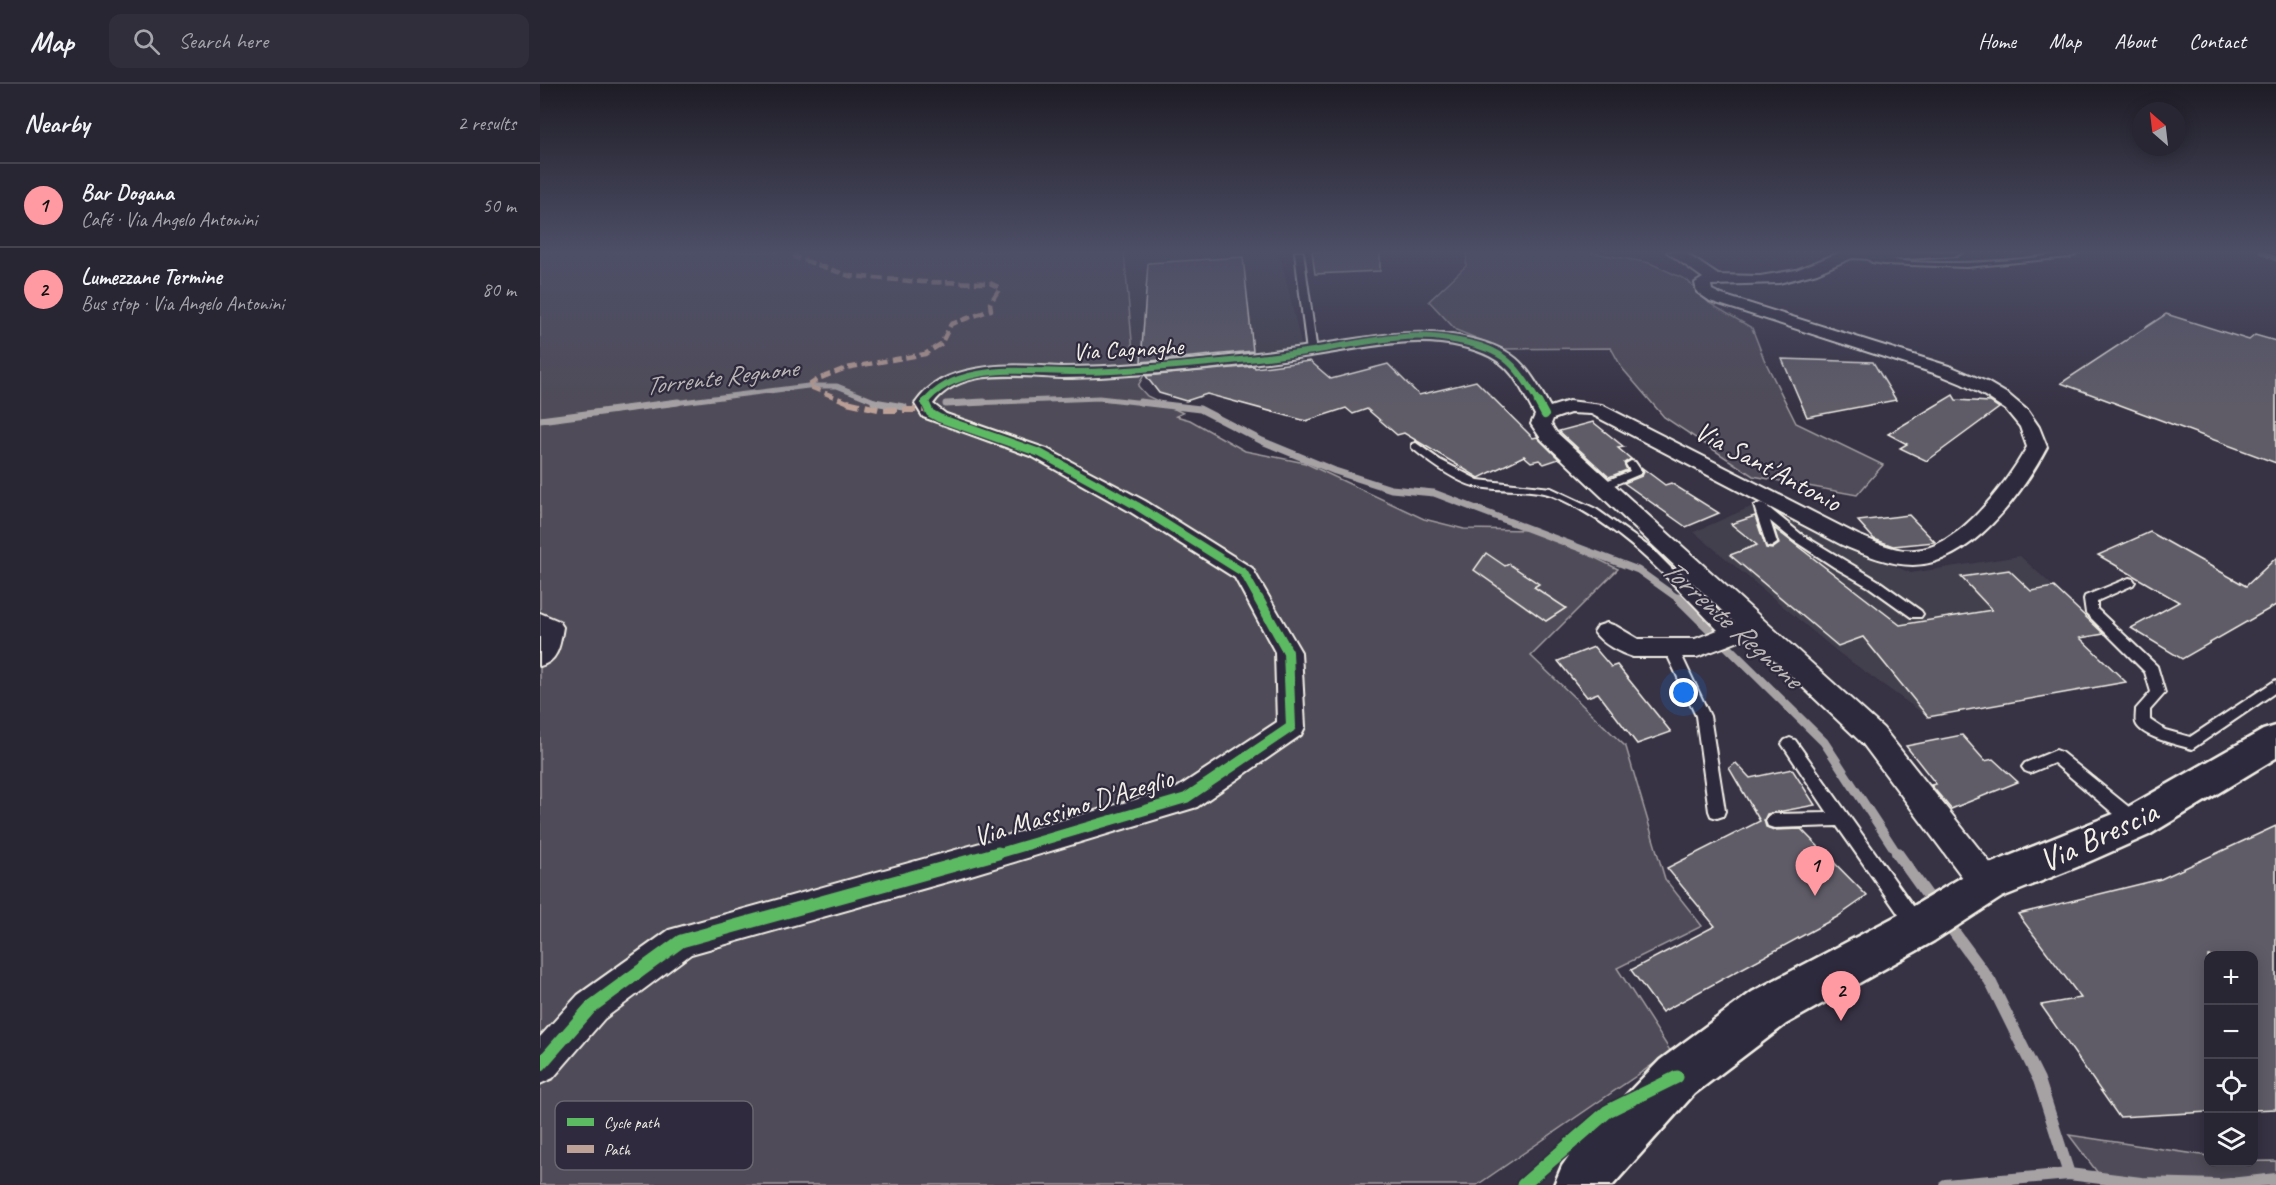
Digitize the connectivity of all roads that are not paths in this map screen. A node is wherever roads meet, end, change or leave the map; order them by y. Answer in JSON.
{"nodes":[{"id":1,"x":1306,"y":303,"type":"edge"},
{"id":2,"x":1734,"y":303,"type":"edge"},
{"id":3,"x":1312,"y":352,"type":"junction"},
{"id":4,"x":1545,"y":415,"type":"junction"},
{"id":5,"x":972,"y":430,"type":"joint"},
{"id":6,"x":1416,"y":446,"type":"dead end"},
{"id":7,"x":1631,"y":465,"type":"dead end"},
{"id":8,"x":1602,"y":486,"type":"junction"},
{"id":9,"x":1758,"y":500,"type":"junction"},
{"id":10,"x":1771,"y":543,"type":"dead end"},
{"id":11,"x":2129,"y":582,"type":"dead end"},
{"id":12,"x":1916,"y":614,"type":"dead end"},
{"id":13,"x":540,"y":621,"type":"edge"},
{"id":14,"x":1755,"y":625,"type":"junction"},
{"id":15,"x":1607,"y":632,"type":"dead end"},
{"id":16,"x":1731,"y":634,"type":"junction"},
{"id":17,"x":1684,"y":648,"type":"junction"},
{"id":18,"x":540,"y":657,"type":"edge"},
{"id":19,"x":2276,"y":685,"type":"edge"},
{"id":20,"x":2276,"y":740,"type":"edge"},
{"id":21,"x":1790,"y":744,"type":"dead end"},
{"id":22,"x":2030,"y":767,"type":"dead end"},
{"id":23,"x":1717,"y":811,"type":"dead end"},
{"id":24,"x":1840,"y":819,"type":"junction"},
{"id":25,"x":1773,"y":821,"type":"dead end"},
{"id":26,"x":2135,"y":823,"type":"junction"},
{"id":27,"x":1987,"y":884,"type":"junction"},
{"id":28,"x":1918,"y":927,"type":"junction"},
{"id":29,"x":540,"y":1065,"type":"edge"},
{"id":30,"x":1581,"y":1185,"type":"edge"}],
"edges":[{"from":1,"to":3,"type":"lane"},
{"from":2,"to":9,"type":"street","name":"Via Sant'Antonio"},
{"from":3,"to":4,"type":"street","name":"Via Cagnaghe"},
{"from":3,"to":5,"type":"street","name":"Via Cagnaghe"},
{"from":4,"to":8,"type":"street"},
{"from":4,"to":9,"type":"street","name":"Via Sant'Antonio"},
{"from":5,"to":29,"type":"street","name":"Via Massimo D'Azeglio"},
{"from":6,"to":16,"type":"lane"},
{"from":7,"to":8,"type":"lane"},
{"from":8,"to":14,"type":"street"},
{"from":9,"to":10,"type":"lane"},
{"from":9,"to":12,"type":"lane"},
{"from":11,"to":19,"type":"lane"},
{"from":13,"to":18,"type":"street"},
{"from":14,"to":16,"type":"street"},
{"from":14,"to":27,"type":"street"},
{"from":15,"to":17,"type":"street"},
{"from":16,"to":17,"type":"street"},
{"from":17,"to":23,"type":"lane"},
{"from":20,"to":26,"type":"main road","name":"Via Brescia"},
{"from":21,"to":24,"type":"lane"},
{"from":22,"to":26,"type":"lane"},
{"from":24,"to":25,"type":"lane"},
{"from":24,"to":28,"type":"lane"},
{"from":26,"to":27,"type":"main road","name":"Via Brescia"},
{"from":27,"to":28,"type":"main road","name":"Via Brescia"},
{"from":28,"to":30,"type":"main road","name":"Via Brescia"}]}
